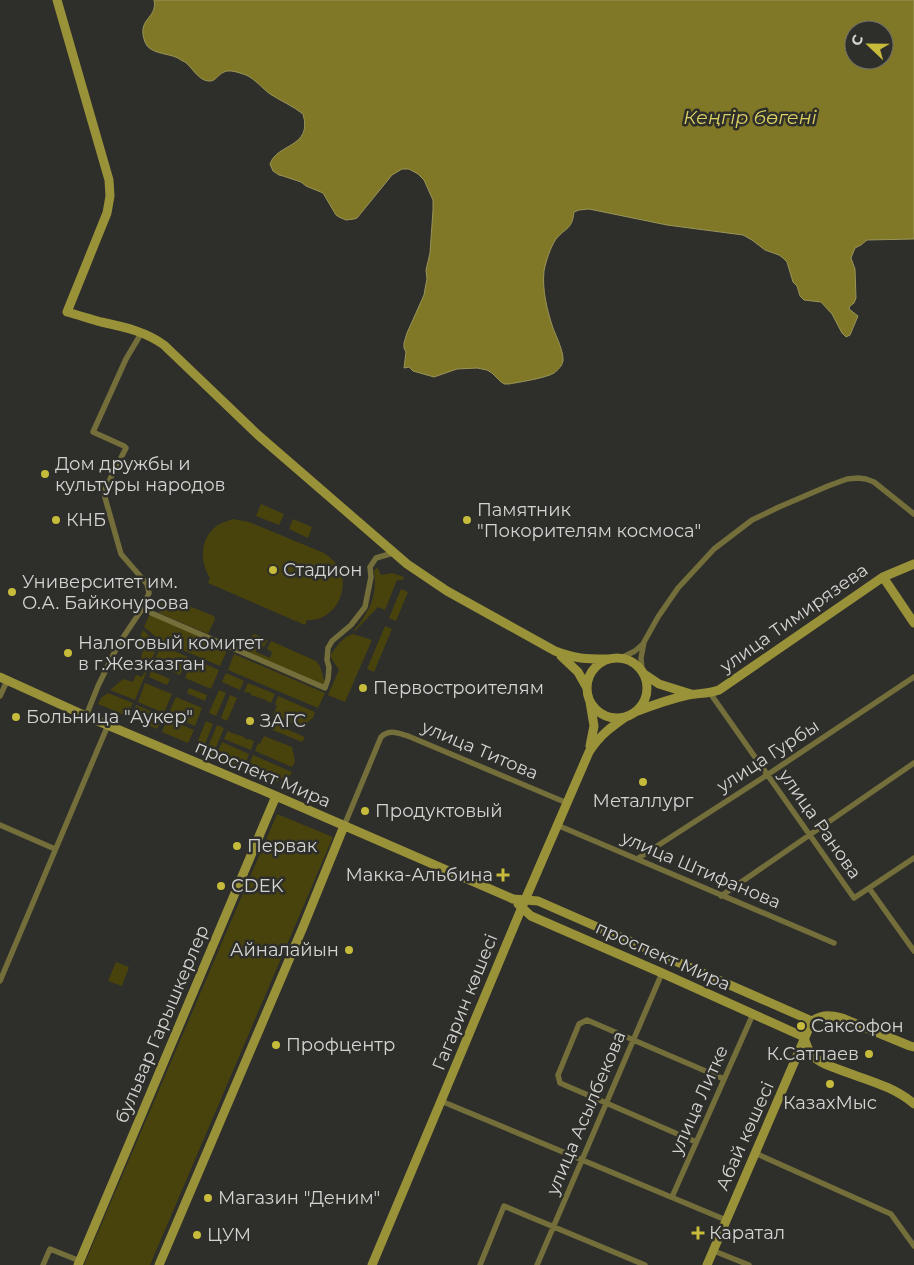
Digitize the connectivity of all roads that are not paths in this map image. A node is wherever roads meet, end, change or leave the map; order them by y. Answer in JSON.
{"nodes":[{"id":1,"x":57,"y":0,"type":"edge"},
{"id":2,"x":142,"y":332,"type":"junction"},
{"id":3,"x":914,"y":514,"type":"edge"},
{"id":4,"x":393,"y":553,"type":"junction"},
{"id":5,"x":914,"y":564,"type":"edge"},
{"id":6,"x":882,"y":577,"type":"junction"},
{"id":7,"x":142,"y":609,"type":"junction"},
{"id":8,"x":914,"y":623,"type":"edge"},
{"id":9,"x":644,"y":642,"type":"junction"},
{"id":10,"x":555,"y":651,"type":"junction"},
{"id":11,"x":621,"y":658,"type":"junction"},
{"id":12,"x":608,"y":659,"type":"junction"},
{"id":13,"x":643,"y":672,"type":"junction"},
{"id":14,"x":914,"y":677,"type":"edge"},
{"id":15,"x":3,"y":679,"type":"edge"},
{"id":16,"x":587,"y":689,"type":"junction"},
{"id":17,"x":710,"y":693,"type":"junction"},
{"id":18,"x":691,"y":694,"type":"junction"},
{"id":19,"x":0,"y":696,"type":"edge"},
{"id":20,"x":590,"y":700,"type":"junction"},
{"id":21,"x":631,"y":714,"type":"junction"},
{"id":22,"x":86,"y":716,"type":"junction"},
{"id":23,"x":108,"y":725,"type":"junction"},
{"id":24,"x":589,"y":752,"type":"junction"},
{"id":25,"x":914,"y":763,"type":"edge"},
{"id":26,"x":767,"y":775,"type":"junction"},
{"id":27,"x":276,"y":796,"type":"junction"},
{"id":28,"x":567,"y":803,"type":"junction"},
{"id":29,"x":0,"y":825,"type":"edge"},
{"id":30,"x":557,"y":825,"type":"junction"},
{"id":31,"x":344,"y":826,"type":"junction"},
{"id":32,"x":809,"y":835,"type":"junction"},
{"id":33,"x":55,"y":849,"type":"junction"},
{"id":34,"x":914,"y":858,"type":"edge"},
{"id":35,"x":637,"y":859,"type":"junction"},
{"id":36,"x":869,"y":888,"type":"junction"},
{"id":37,"x":721,"y":896,"type":"junction"},
{"id":38,"x":523,"y":904,"type":"junction"},
{"id":39,"x":834,"y":943,"type":"dead end"},
{"id":40,"x":914,"y":951,"type":"edge"},
{"id":41,"x":662,"y":973,"type":"junction"},
{"id":42,"x":0,"y":981,"type":"edge"},
{"id":43,"x":753,"y":1014,"type":"junction"},
{"id":44,"x":812,"y":1020,"type":"junction"},
{"id":45,"x":804,"y":1037,"type":"junction"},
{"id":46,"x":633,"y":1041,"type":"junction"},
{"id":47,"x":914,"y":1047,"type":"edge"},
{"id":48,"x":724,"y":1079,"type":"junction"},
{"id":49,"x":441,"y":1102,"type":"junction"},
{"id":50,"x":606,"y":1103,"type":"junction"},
{"id":51,"x":914,"y":1104,"type":"edge"},
{"id":52,"x":696,"y":1142,"type":"junction"},
{"id":53,"x":755,"y":1153,"type":"junction"},
{"id":54,"x":582,"y":1160,"type":"junction"},
{"id":55,"x":672,"y":1198,"type":"junction"},
{"id":56,"x":726,"y":1220,"type":"junction"},
{"id":57,"x":554,"y":1227,"type":"junction"},
{"id":58,"x":914,"y":1246,"type":"edge"},
{"id":59,"x":714,"y":1251,"type":"junction"},
{"id":60,"x":79,"y":1263,"type":"edge"},
{"id":61,"x":43,"y":1265,"type":"edge"},
{"id":62,"x":159,"y":1265,"type":"edge"},
{"id":63,"x":372,"y":1265,"type":"edge"},
{"id":64,"x":480,"y":1265,"type":"edge"},
{"id":65,"x":537,"y":1265,"type":"edge"},
{"id":66,"x":645,"y":1265,"type":"edge"},
{"id":67,"x":707,"y":1265,"type":"edge"},
{"id":68,"x":749,"y":1265,"type":"edge"}],
"edges":[{"from":1,"to":2,"type":"street"},
{"from":2,"to":4,"type":"street"},
{"from":2,"to":7,"type":"street"},
{"from":3,"to":9,"type":"street"},
{"from":4,"to":7,"type":"street"},
{"from":4,"to":10,"type":"street"},
{"from":5,"to":6,"type":"street","name":"улица Тимирязева"},
{"from":6,"to":8,"type":"street"},
{"from":6,"to":17,"type":"street","name":"улица Тимирязева"},
{"from":7,"to":22,"type":"street"},
{"from":9,"to":11,"type":"street"},
{"from":9,"to":13,"type":"street"},
{"from":10,"to":12,"type":"street"},
{"from":10,"to":16,"type":"street"},
{"from":11,"to":12,"type":"street"},
{"from":11,"to":13,"type":"street"},
{"from":12,"to":16,"type":"street"},
{"from":13,"to":18,"type":"street"},
{"from":13,"to":21,"type":"street"},
{"from":14,"to":26,"type":"street","name":"улица Гурбы"},
{"from":15,"to":19,"type":"street"},
{"from":15,"to":22,"type":"street","name":"проспект Мира"},
{"from":16,"to":20,"type":"street"},
{"from":17,"to":18,"type":"street","name":"улица Тимирязева"},
{"from":17,"to":26,"type":"street","name":"улица Ранова"},
{"from":18,"to":21,"type":"street"},
{"from":20,"to":21,"type":"street"},
{"from":20,"to":24,"type":"street"},
{"from":21,"to":24,"type":"street"},
{"from":22,"to":23,"type":"street","name":"проспект Мира"},
{"from":23,"to":27,"type":"street","name":"проспект Мира"},
{"from":23,"to":33,"type":"street"},
{"from":24,"to":28,"type":"street","name":"Гагарин көшесі"},
{"from":25,"to":32,"type":"street"},
{"from":26,"to":32,"type":"street","name":"улица Ранова"},
{"from":26,"to":35,"type":"street","name":"улица Гурбы"},
{"from":27,"to":31,"type":"street","name":"проспект Мира"},
{"from":27,"to":60,"type":"street","name":"бульвар Гарышкерлер"},
{"from":28,"to":30,"type":"street","name":"Гагарин көшесі"},
{"from":28,"to":31,"type":"street","name":"улица Титова"},
{"from":29,"to":33,"type":"street"},
{"from":30,"to":35,"type":"street","name":"улица Штифанова"},
{"from":30,"to":38,"type":"street","name":"Гагарин көшесі"},
{"from":31,"to":38,"type":"street","name":"проспект Мира"},
{"from":31,"to":62,"type":"street"},
{"from":32,"to":36,"type":"street","name":"улица Ранова"},
{"from":32,"to":37,"type":"street"},
{"from":33,"to":42,"type":"street"},
{"from":34,"to":36,"type":"street"},
{"from":35,"to":37,"type":"street","name":"улица Штифанова"},
{"from":36,"to":40,"type":"street"},
{"from":37,"to":39,"type":"street","name":"улица Штифанова"},
{"from":38,"to":41,"type":"street","name":"проспект Мира"},
{"from":38,"to":44,"type":"street","name":"проспект Мира"},
{"from":38,"to":49,"type":"street","name":"Гагарин көшесі"},
{"from":41,"to":43,"type":"street","name":"проспект Мира"},
{"from":41,"to":46,"type":"street","name":"улица Асылбекова"},
{"from":43,"to":45,"type":"street","name":"проспект Мира"},
{"from":43,"to":48,"type":"street","name":"улица Литке"},
{"from":44,"to":45,"type":"street","name":"Абай көшесі"},
{"from":44,"to":47,"type":"street"},
{"from":45,"to":51,"type":"street"},
{"from":45,"to":53,"type":"street","name":"Абай көшесі"},
{"from":46,"to":48,"type":"street"},
{"from":46,"to":50,"type":"street","name":"улица Асылбекова"},
{"from":46,"to":50,"type":"street"},
{"from":48,"to":52,"type":"street","name":"улица Литке"},
{"from":49,"to":54,"type":"street"},
{"from":49,"to":63,"type":"street","name":"Гагарин көшесі"},
{"from":50,"to":52,"type":"street"},
{"from":50,"to":54,"type":"street","name":"улица Асылбекова"},
{"from":52,"to":55,"type":"street","name":"улица Литке"},
{"from":53,"to":56,"type":"street","name":"Абай көшесі"},
{"from":53,"to":58,"type":"street"},
{"from":54,"to":55,"type":"street"},
{"from":54,"to":57,"type":"street","name":"улица Асылбекова"},
{"from":55,"to":56,"type":"street"},
{"from":56,"to":59,"type":"street","name":"Абай көшесі"},
{"from":57,"to":64,"type":"street"},
{"from":57,"to":65,"type":"street","name":"улица Асылбекова"},
{"from":57,"to":66,"type":"street"},
{"from":59,"to":67,"type":"street","name":"Абай көшесі"},
{"from":59,"to":68,"type":"street"},
{"from":60,"to":61,"type":"street"}]}
